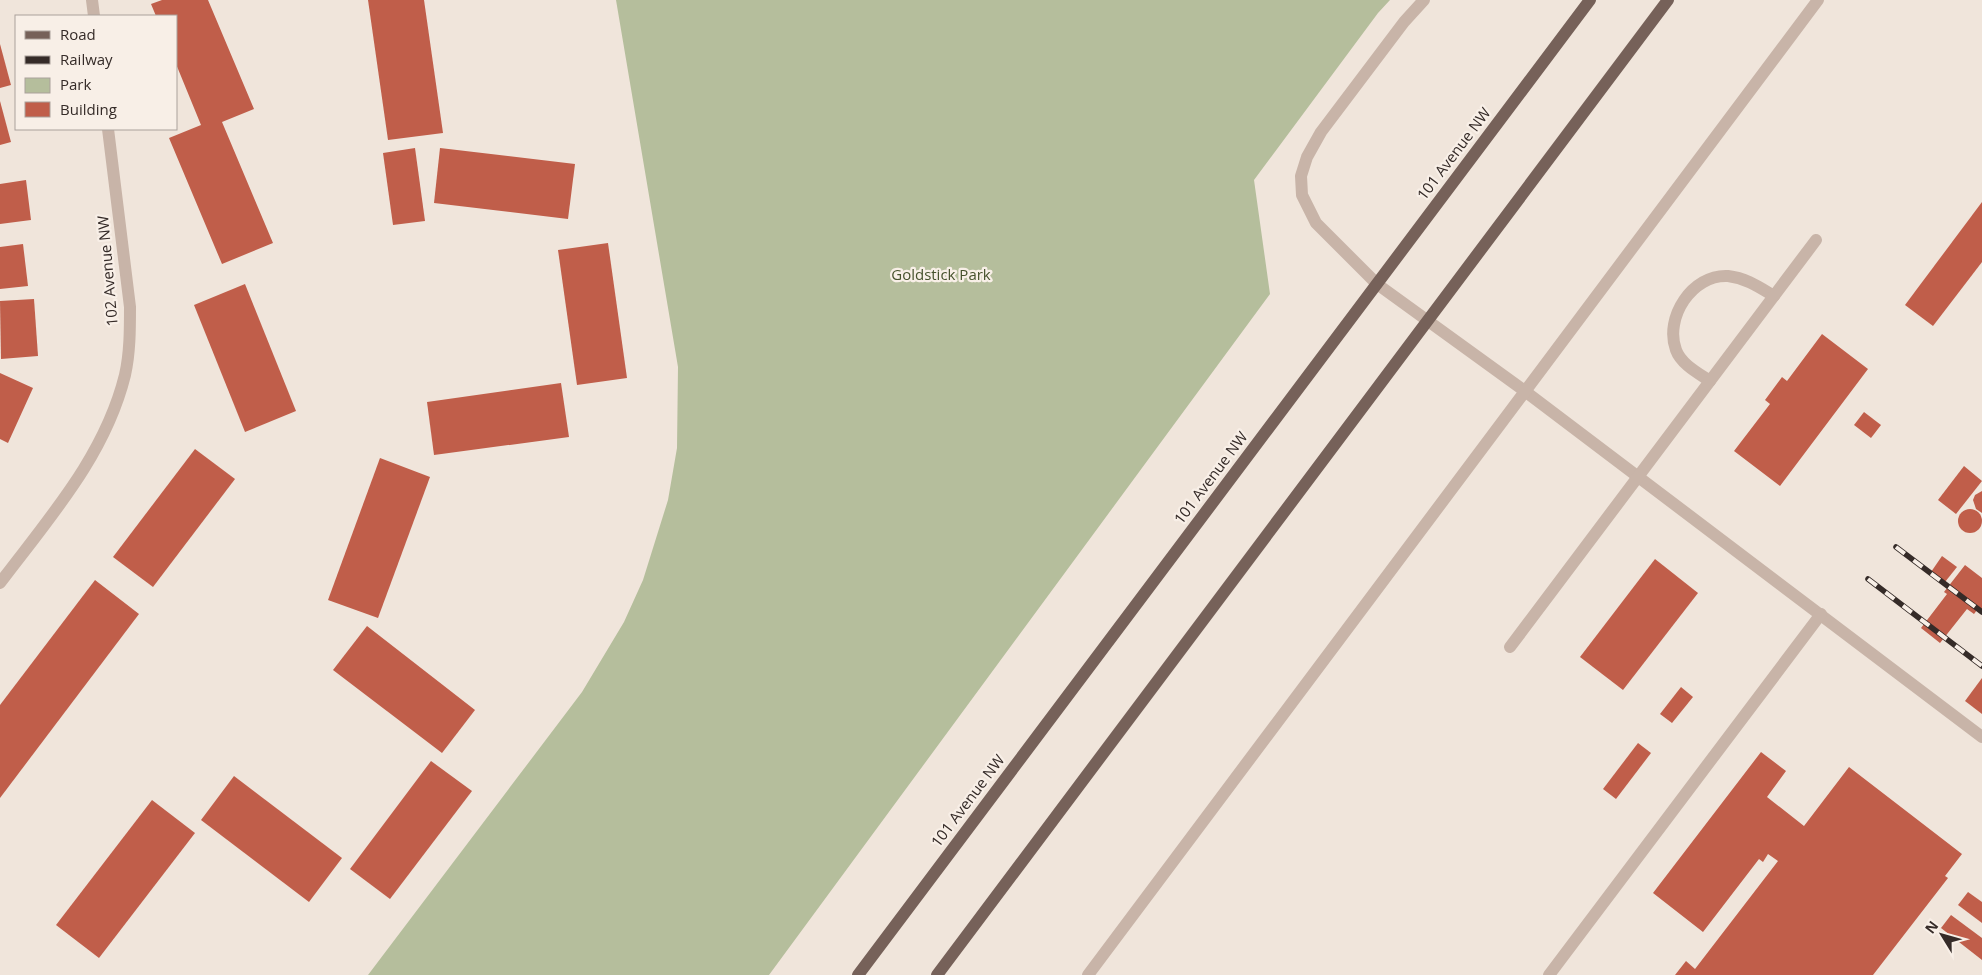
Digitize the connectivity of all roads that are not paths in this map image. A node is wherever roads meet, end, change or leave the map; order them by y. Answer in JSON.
{"nodes":[{"id":1,"x":92,"y":0,"type":"edge"},
{"id":2,"x":1424,"y":0,"type":"edge"},
{"id":3,"x":1590,"y":0,"type":"edge"},
{"id":4,"x":1668,"y":0,"type":"edge"},
{"id":5,"x":1818,"y":0,"type":"edge"},
{"id":6,"x":94,"y":15,"type":"edge"},
{"id":7,"x":108,"y":130,"type":"edge"},
{"id":8,"x":1816,"y":240,"type":"dead end"},
{"id":9,"x":1377,"y":284,"type":"junction"},
{"id":10,"x":1774,"y":296,"type":"junction"},
{"id":11,"x":1429,"y":320,"type":"junction"},
{"id":12,"x":1710,"y":381,"type":"junction"},
{"id":13,"x":1526,"y":392,"type":"junction"},
{"id":14,"x":1639,"y":476,"type":"junction"},
{"id":15,"x":0,"y":583,"type":"edge"},
{"id":16,"x":1821,"y":614,"type":"junction"},
{"id":17,"x":1510,"y":647,"type":"dead end"},
{"id":18,"x":1982,"y":737,"type":"edge"},
{"id":19,"x":858,"y":975,"type":"edge"},
{"id":20,"x":937,"y":975,"type":"edge"},
{"id":21,"x":1088,"y":975,"type":"edge"},
{"id":22,"x":1549,"y":975,"type":"edge"}],
"edges":[{"from":1,"to":6,"type":"street"},
{"from":2,"to":9,"type":"street"},
{"from":3,"to":9,"type":"main road","name":"101 Avenue NW"},
{"from":4,"to":11,"type":"main road"},
{"from":5,"to":13,"type":"street"},
{"from":7,"to":15,"type":"street","name":"102 Avenue NW"},
{"from":8,"to":10,"type":"street"},
{"from":9,"to":11,"type":"street"},
{"from":9,"to":19,"type":"main road","name":"101 Avenue NW"},
{"from":10,"to":12,"type":"street"},
{"from":10,"to":12,"type":"street"},
{"from":11,"to":13,"type":"street"},
{"from":11,"to":20,"type":"main road"},
{"from":12,"to":14,"type":"street"},
{"from":13,"to":14,"type":"street"},
{"from":13,"to":21,"type":"street"},
{"from":14,"to":16,"type":"street"},
{"from":14,"to":17,"type":"street"},
{"from":16,"to":18,"type":"street"},
{"from":16,"to":22,"type":"street"}]}
